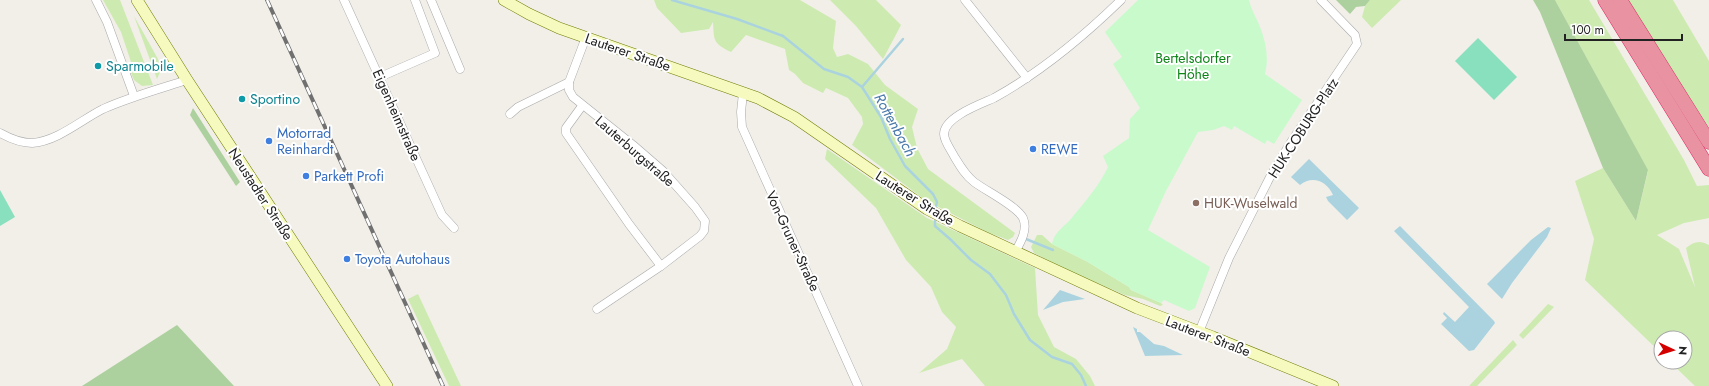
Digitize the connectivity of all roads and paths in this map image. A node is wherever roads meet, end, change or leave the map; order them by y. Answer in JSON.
{"nodes":[{"id":1,"x":96,"y":0,"type":"edge"},
{"id":2,"x":137,"y":0,"type":"edge"},
{"id":3,"x":344,"y":0,"type":"edge"},
{"id":4,"x":416,"y":0,"type":"edge"},
{"id":5,"x":431,"y":0,"type":"edge"},
{"id":6,"x":504,"y":0,"type":"edge"},
{"id":7,"x":965,"y":0,"type":"edge"},
{"id":8,"x":1121,"y":0,"type":"edge"},
{"id":9,"x":1321,"y":0,"type":"edge"},
{"id":10,"x":1605,"y":0,"type":"edge"},
{"id":11,"x":1620,"y":0,"type":"edge"},
{"id":12,"x":586,"y":37,"type":"junction"},
{"id":13,"x":460,"y":69,"type":"dead end"},
{"id":14,"x":380,"y":77,"type":"junction"},
{"id":15,"x":1027,"y":78,"type":"junction"},
{"id":16,"x":187,"y":80,"type":"junction"},
{"id":17,"x":569,"y":82,"type":"junction"},
{"id":18,"x":743,"y":93,"type":"junction"},
{"id":19,"x":134,"y":96,"type":"junction"},
{"id":20,"x":582,"y":106,"type":"junction"},
{"id":21,"x":510,"y":114,"type":"dead end"},
{"id":22,"x":0,"y":133,"type":"edge"},
{"id":23,"x":1709,"y":142,"type":"edge"},
{"id":24,"x":1709,"y":169,"type":"edge"},
{"id":25,"x":454,"y":228,"type":"dead end"},
{"id":26,"x":1015,"y":252,"type":"junction"},
{"id":27,"x":661,"y":266,"type":"junction"},
{"id":28,"x":596,"y":309,"type":"dead end"},
{"id":29,"x":1199,"y":332,"type":"junction"},
{"id":30,"x":387,"y":386,"type":"edge"},
{"id":31,"x":858,"y":386,"type":"edge"},
{"id":32,"x":1333,"y":386,"type":"edge"}],
"edges":[{"from":1,"to":19,"type":"street"},
{"from":2,"to":16,"type":"street","name":"Neustadter Straße"},
{"from":3,"to":14,"type":"street","name":"Eigenheimstraße"},
{"from":4,"to":14,"type":"street"},
{"from":5,"to":13,"type":"street"},
{"from":6,"to":12,"type":"street","name":"Lauterer Straße"},
{"from":7,"to":15,"type":"street"},
{"from":8,"to":15,"type":"street"},
{"from":9,"to":29,"type":"street","name":"HUK-COBURG-Platz"},
{"from":10,"to":24,"type":"highway"},
{"from":11,"to":23,"type":"highway"},
{"from":12,"to":17,"type":"street"},
{"from":12,"to":18,"type":"street","name":"Lauterer Straße"},
{"from":14,"to":25,"type":"street","name":"Eigenheimstraße"},
{"from":15,"to":26,"type":"street"},
{"from":16,"to":19,"type":"street"},
{"from":16,"to":30,"type":"street","name":"Neustadter Straße"},
{"from":17,"to":20,"type":"street","name":"Lauterburgstraße"},
{"from":17,"to":21,"type":"street"},
{"from":18,"to":26,"type":"street","name":"Lauterer Straße"},
{"from":18,"to":31,"type":"street","name":"Von-Gruner-Straße"},
{"from":19,"to":22,"type":"street"},
{"from":20,"to":27,"type":"street","name":"Lauterburgstraße"},
{"from":20,"to":27,"type":"street","name":"Lauterburgstraße"},
{"from":26,"to":29,"type":"street","name":"Lauterer Straße"},
{"from":27,"to":28,"type":"street","name":"Lauterburgstraße"},
{"from":29,"to":32,"type":"street","name":"Lauterer Straße"}]}
